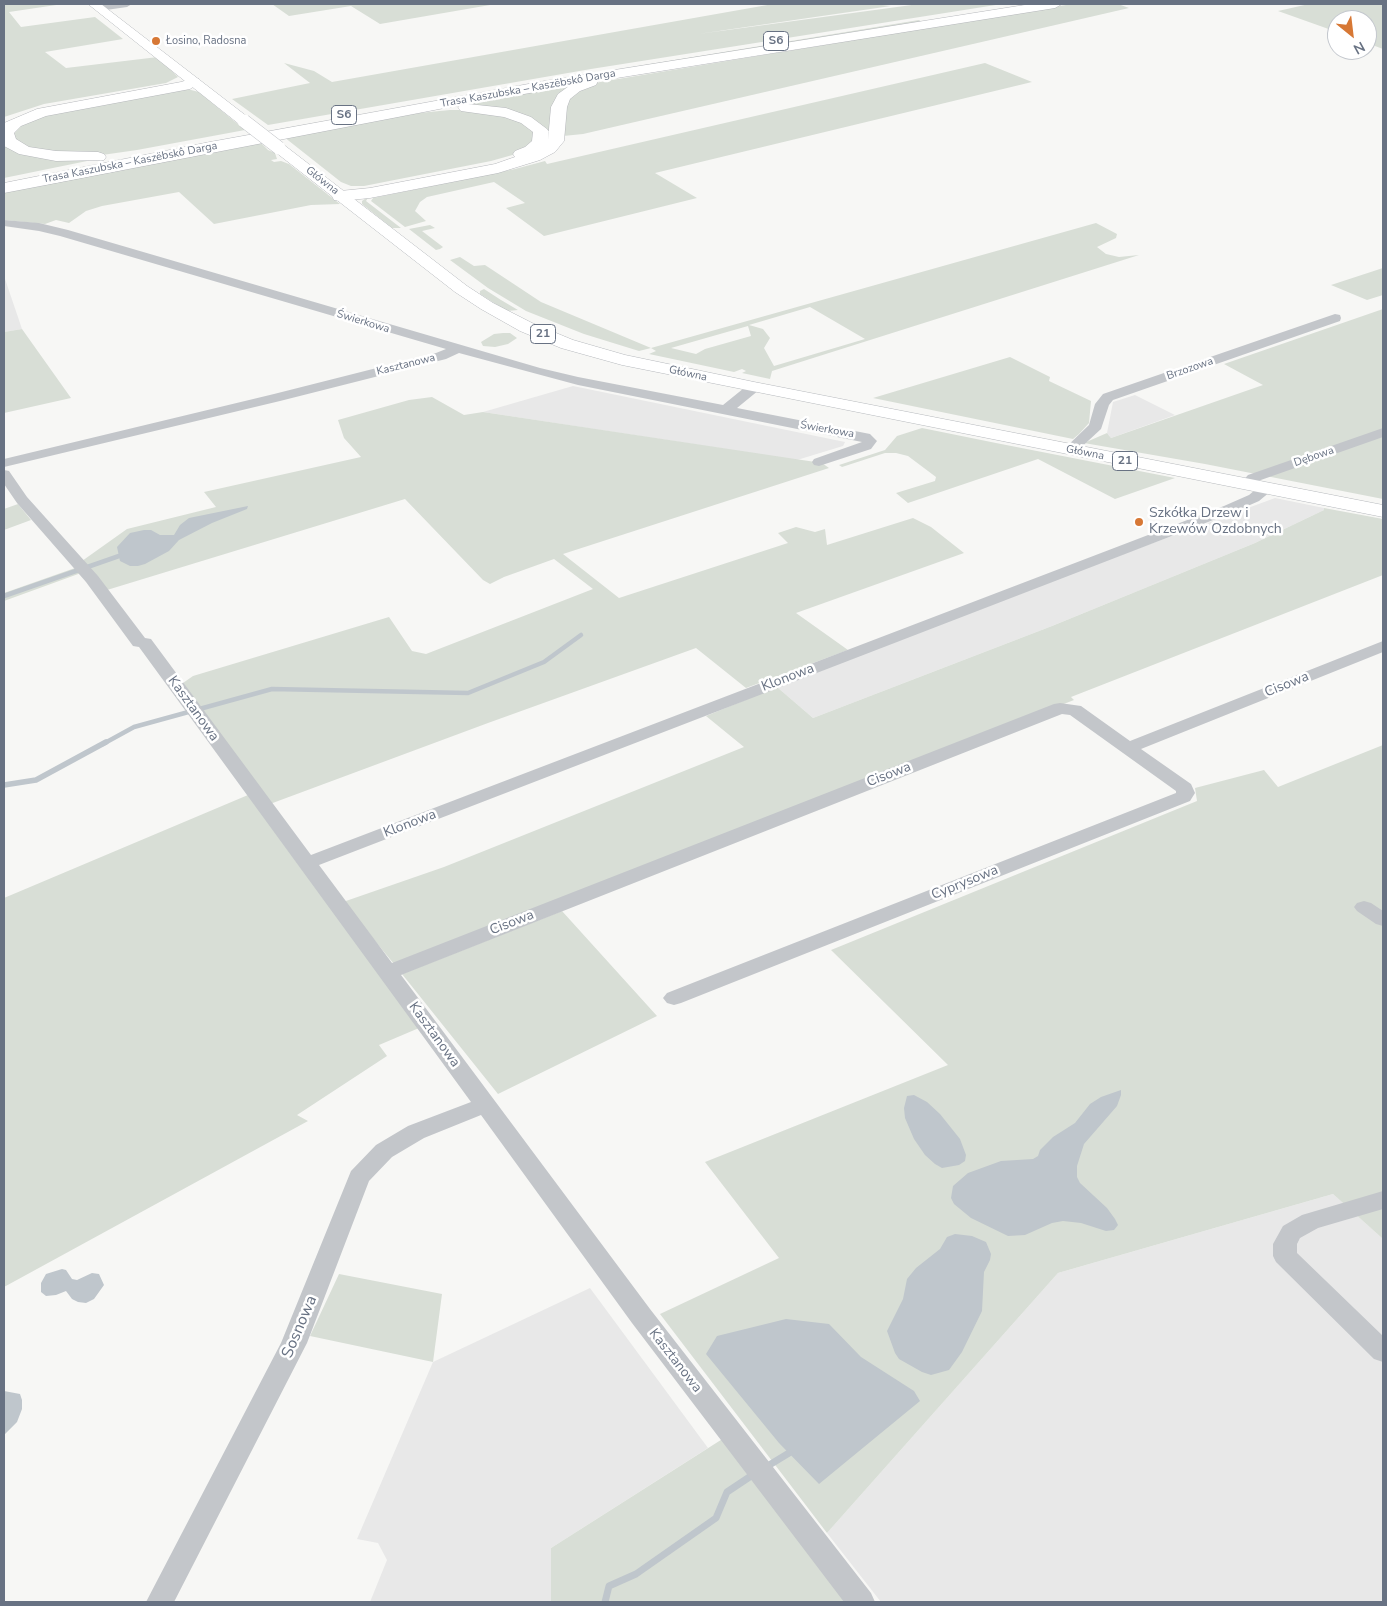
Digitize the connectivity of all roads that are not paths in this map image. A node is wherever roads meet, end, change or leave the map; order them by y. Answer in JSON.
{"nodes":[{"id":1,"x":127,"y":4,"type":"edge"},
{"id":2,"x":1013,"y":4,"type":"edge"},
{"id":3,"x":1055,"y":4,"type":"edge"},
{"id":4,"x":96,"y":6,"type":"edge"},
{"id":5,"x":676,"y":64,"type":"junction"},
{"id":6,"x":194,"y":82,"type":"junction"},
{"id":7,"x":395,"y":112,"type":"junction"},
{"id":8,"x":4,"y":120,"type":"edge"},
{"id":9,"x":149,"y":152,"type":"junction"},
{"id":10,"x":4,"y":181,"type":"edge"},
{"id":11,"x":4,"y":188,"type":"edge"},
{"id":12,"x":340,"y":196,"type":"junction"},
{"id":13,"x":4,"y":223,"type":"edge"},
{"id":14,"x":1335,"y":318,"type":"dead end"},
{"id":15,"x":457,"y":349,"type":"junction"},
{"id":16,"x":754,"y":387,"type":"junction"},
{"id":17,"x":726,"y":410,"type":"junction"},
{"id":18,"x":1383,"y":432,"type":"edge"},
{"id":19,"x":1070,"y":450,"type":"junction"},
{"id":20,"x":818,"y":462,"type":"dead end"},
{"id":21,"x":4,"y":463,"type":"edge"},
{"id":22,"x":4,"y":474,"type":"edge"},
{"id":23,"x":1246,"y":484,"type":"junction"},
{"id":24,"x":1266,"y":488,"type":"junction"},
{"id":25,"x":1383,"y":511,"type":"edge"},
{"id":26,"x":1383,"y":646,"type":"edge"},
{"id":27,"x":1128,"y":748,"type":"junction"},
{"id":28,"x":307,"y":863,"type":"junction"},
{"id":29,"x":1364,"y":907,"type":"dead end"},
{"id":30,"x":1383,"y":920,"type":"edge"},
{"id":31,"x":388,"y":972,"type":"junction"},
{"id":32,"x":674,"y":998,"type":"dead end"},
{"id":33,"x":486,"y":1105,"type":"junction"},
{"id":34,"x":1383,"y":1200,"type":"edge"},
{"id":35,"x":1383,"y":1352,"type":"edge"},
{"id":36,"x":160,"y":1602,"type":"edge"},
{"id":37,"x":861,"y":1602,"type":"edge"}],
"edges":[{"from":1,"to":4,"type":"street"},
{"from":2,"to":9,"type":"highway","name":"Trasa Kaszubska – Kaszëbskô Darga","number":"S6"},
{"from":3,"to":5,"type":"highway","name":"Trasa Kaszubska – Kaszëbskô Darga","number":"S6"},
{"from":4,"to":6,"type":"main road","name":"Główna","number":"21"},
{"from":5,"to":7,"type":"highway","name":"Trasa Kaszubska – Kaszëbskô Darga","number":"S6"},
{"from":5,"to":12,"type":"highway"},
{"from":6,"to":8,"type":"highway"},
{"from":6,"to":9,"type":"highway"},
{"from":6,"to":12,"type":"main road","name":"Główna","number":"21","bridge":true},
{"from":7,"to":11,"type":"highway","name":"Trasa Kaszubska – Kaszëbskô Darga","number":"S6"},
{"from":7,"to":12,"type":"highway"},
{"from":9,"to":10,"type":"highway","name":"Trasa Kaszubska – Kaszëbskô Darga","number":"S6"},
{"from":12,"to":16,"type":"main road","name":"Główna","number":"21"},
{"from":13,"to":15,"type":"street","name":"Świerkowa"},
{"from":14,"to":19,"type":"street","name":"Brzozowa"},
{"from":15,"to":17,"type":"street","name":"Świerkowa"},
{"from":15,"to":21,"type":"street","name":"Kasztanowa"},
{"from":16,"to":17,"type":"street"},
{"from":16,"to":19,"type":"main road","name":"Główna","number":"21"},
{"from":17,"to":20,"type":"street","name":"Świerkowa"},
{"from":18,"to":23,"type":"street","name":"Dębowa"},
{"from":19,"to":23,"type":"main road","name":"Główna","number":"21"},
{"from":22,"to":28,"type":"street","name":"Kasztanowa"},
{"from":23,"to":24,"type":"main road","name":"Główna","number":"21"},
{"from":24,"to":25,"type":"main road","name":"Główna","number":"21"},
{"from":24,"to":28,"type":"street","name":"Klonowa"},
{"from":26,"to":27,"type":"street","name":"Cisowa"},
{"from":27,"to":31,"type":"street","name":"Cisowa"},
{"from":27,"to":32,"type":"street","name":"Cyprysowa"},
{"from":28,"to":31,"type":"street","name":"Kasztanowa"},
{"from":29,"to":30,"type":"street"},
{"from":31,"to":33,"type":"street","name":"Kasztanowa"},
{"from":33,"to":36,"type":"street","name":"Sosnowa"},
{"from":33,"to":37,"type":"street","name":"Kasztanowa"},
{"from":34,"to":35,"type":"street"}]}
